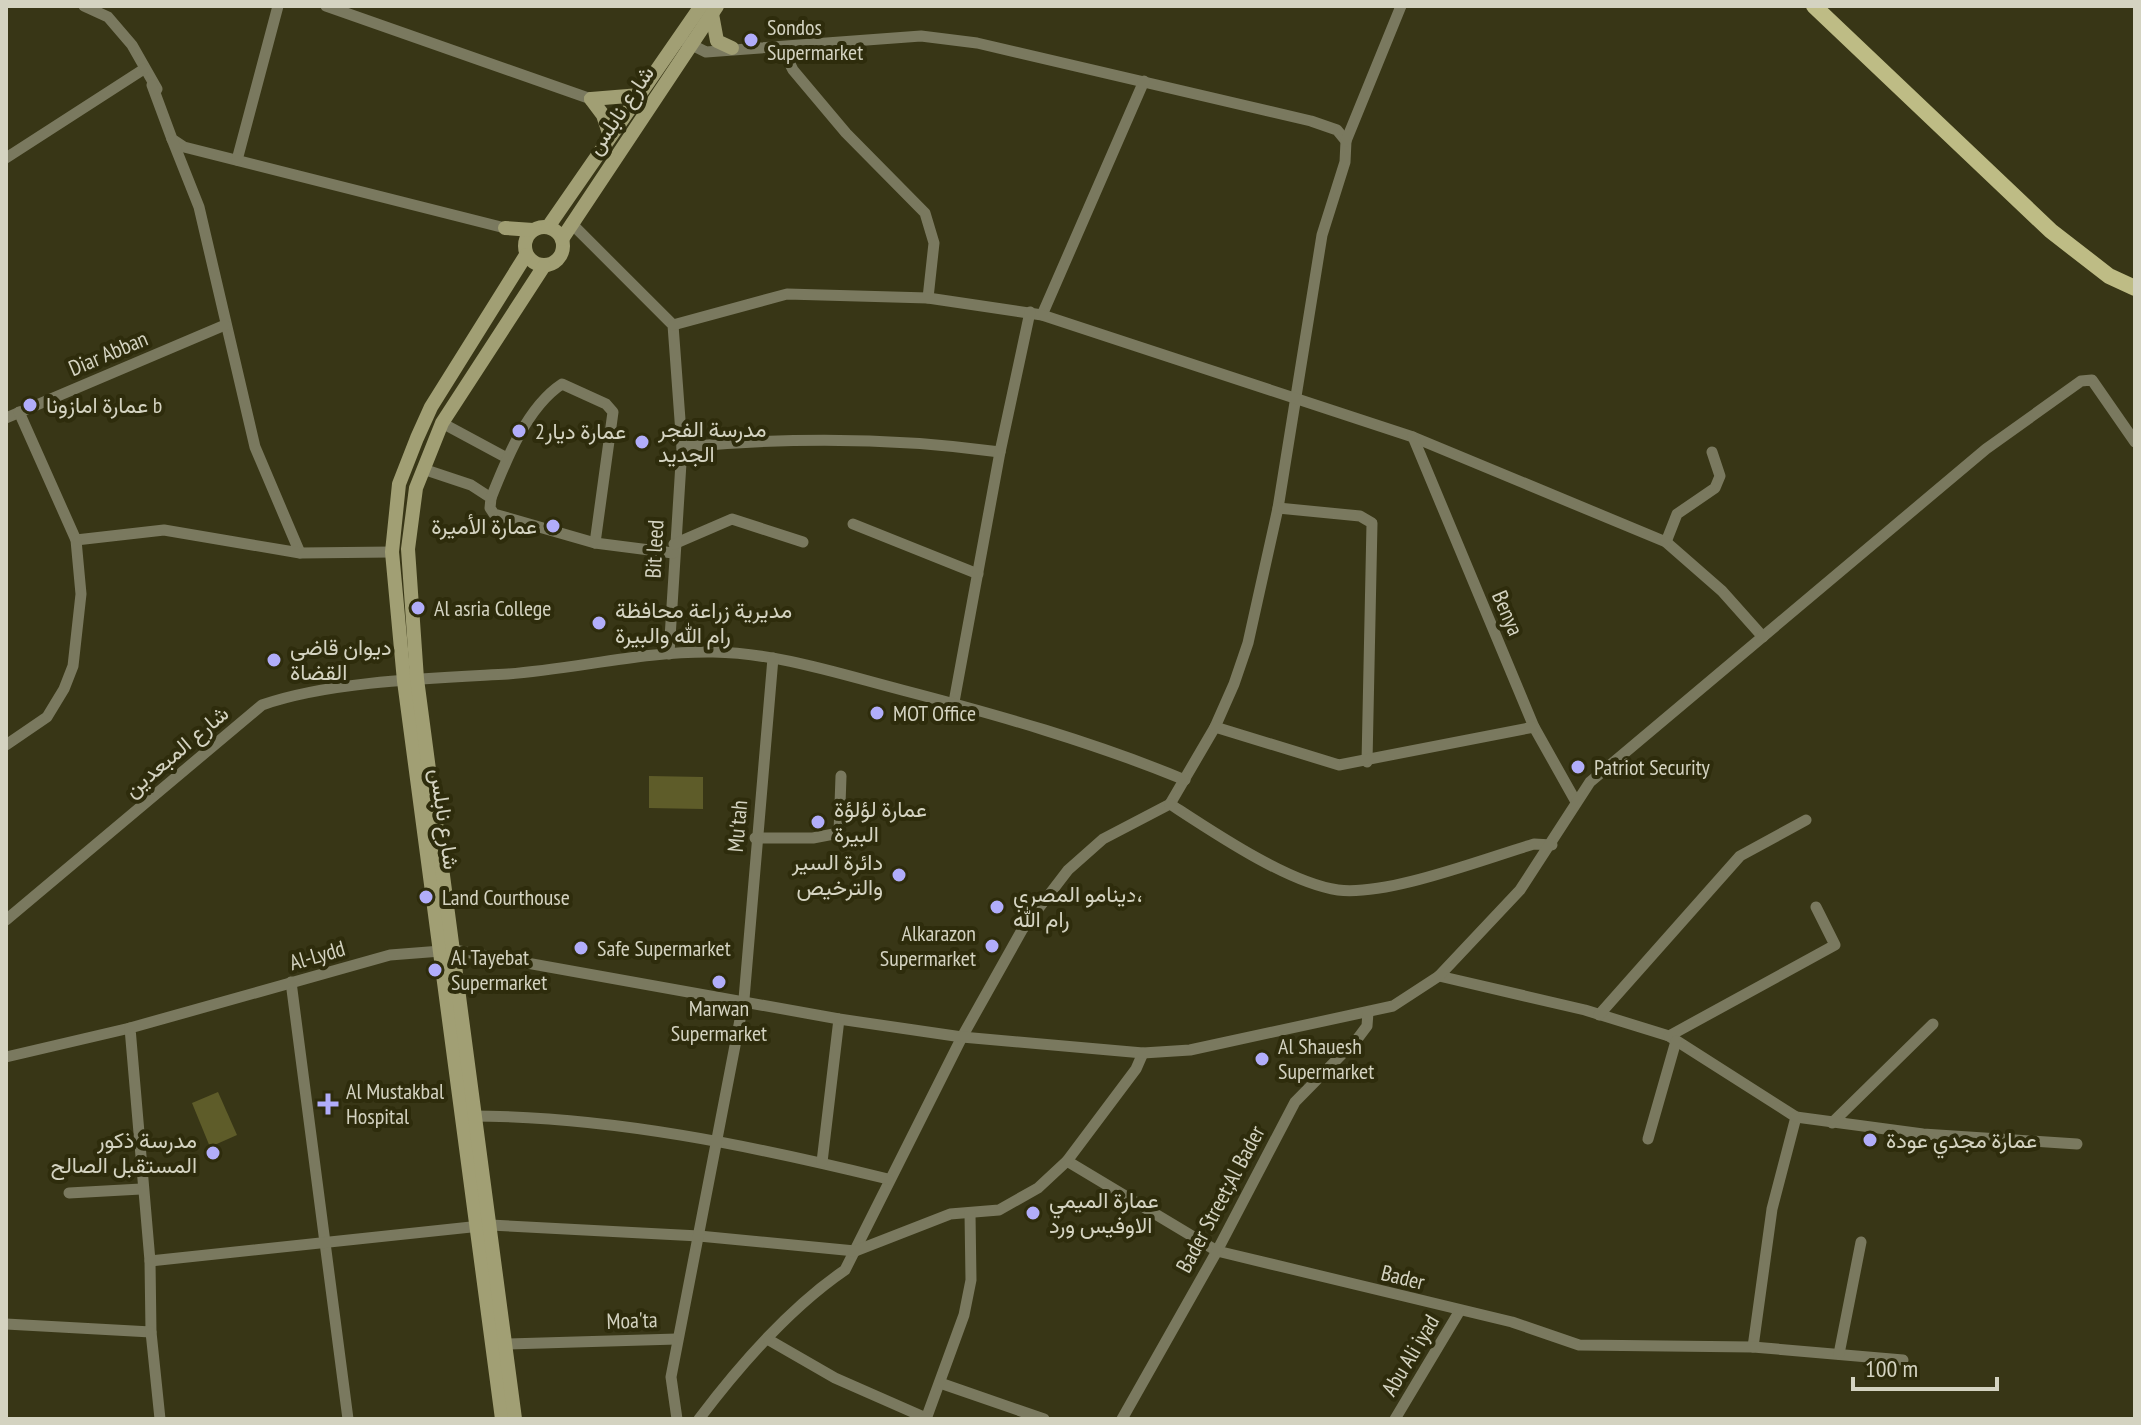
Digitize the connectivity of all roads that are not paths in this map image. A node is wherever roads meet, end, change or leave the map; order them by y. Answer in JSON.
{"nodes":[{"id":1,"x":84,"y":6,"type":"edge"},
{"id":2,"x":278,"y":6,"type":"edge"},
{"id":3,"x":326,"y":6,"type":"edge"},
{"id":4,"x":1401,"y":6,"type":"edge"},
{"id":5,"x":1799,"y":6,"type":"edge"},
{"id":6,"x":1814,"y":6,"type":"edge"},
{"id":7,"x":710,"y":9,"type":"edge"},
{"id":8,"x":109,"y":11,"type":"edge"},
{"id":9,"x":685,"y":42,"type":"junction"},
{"id":10,"x":1852,"y":44,"type":"junction"},
{"id":11,"x":732,"y":48,"type":"junction"},
{"id":12,"x":782,"y":48,"type":"junction"},
{"id":13,"x":144,"y":69,"type":"junction"},
{"id":14,"x":1144,"y":81,"type":"junction"},
{"id":15,"x":152,"y":85,"type":"junction"},
{"id":16,"x":640,"y":95,"type":"junction"},
{"id":17,"x":591,"y":99,"type":"junction"},
{"id":18,"x":610,"y":136,"type":"junction"},
{"id":19,"x":1346,"y":141,"type":"junction"},
{"id":20,"x":184,"y":149,"type":"junction"},
{"id":21,"x":207,"y":153,"type":"junction"},
{"id":22,"x":6,"y":158,"type":"edge"},
{"id":23,"x":237,"y":160,"type":"junction"},
{"id":24,"x":188,"y":174,"type":"junction"},
{"id":25,"x":571,"y":223,"type":"junction"},
{"id":26,"x":505,"y":228,"type":"junction"},
{"id":27,"x":540,"y":229,"type":"junction"},
{"id":28,"x":562,"y":239,"type":"junction"},
{"id":29,"x":525,"y":251,"type":"junction"},
{"id":30,"x":544,"y":266,"type":"junction"},
{"id":31,"x":2135,"y":288,"type":"edge"},
{"id":32,"x":928,"y":298,"type":"junction"},
{"id":33,"x":1036,"y":314,"type":"junction"},
{"id":34,"x":225,"y":325,"type":"junction"},
{"id":35,"x":673,"y":325,"type":"junction"},
{"id":36,"x":1295,"y":399,"type":"junction"},
{"id":37,"x":19,"y":412,"type":"junction"},
{"id":38,"x":6,"y":418,"type":"edge"},
{"id":39,"x":442,"y":423,"type":"junction"},
{"id":40,"x":1413,"y":437,"type":"junction"},
{"id":41,"x":2135,"y":442,"type":"edge"},
{"id":42,"x":682,"y":447,"type":"junction"},
{"id":43,"x":1000,"y":452,"type":"junction"},
{"id":44,"x":1712,"y":452,"type":"dead end"},
{"id":45,"x":507,"y":458,"type":"junction"},
{"id":46,"x":423,"y":469,"type":"junction"},
{"id":47,"x":491,"y":498,"type":"junction"},
{"id":48,"x":1278,"y":508,"type":"junction"},
{"id":49,"x":853,"y":524,"type":"dead end"},
{"id":50,"x":76,"y":540,"type":"junction"},
{"id":51,"x":803,"y":542,"type":"dead end"},
{"id":52,"x":1666,"y":542,"type":"junction"},
{"id":53,"x":595,"y":543,"type":"junction"},
{"id":54,"x":673,"y":548,"type":"junction"},
{"id":55,"x":392,"y":552,"type":"junction"},
{"id":56,"x":300,"y":553,"type":"junction"},
{"id":57,"x":978,"y":574,"type":"junction"},
{"id":58,"x":1763,"y":637,"type":"junction"},
{"id":59,"x":669,"y":654,"type":"junction"},
{"id":60,"x":773,"y":658,"type":"junction"},
{"id":61,"x":411,"y":680,"type":"junction"},
{"id":62,"x":954,"y":702,"type":"junction"},
{"id":63,"x":1215,"y":727,"type":"junction"},
{"id":64,"x":1534,"y":727,"type":"junction"},
{"id":65,"x":6,"y":745,"type":"edge"},
{"id":66,"x":1367,"y":762,"type":"junction"},
{"id":67,"x":841,"y":776,"type":"dead end"},
{"id":68,"x":1185,"y":780,"type":"junction"},
{"id":69,"x":1575,"y":800,"type":"junction"},
{"id":70,"x":1170,"y":804,"type":"junction"},
{"id":71,"x":1806,"y":820,"type":"dead end"},
{"id":72,"x":755,"y":838,"type":"junction"},
{"id":73,"x":1552,"y":845,"type":"junction"},
{"id":74,"x":1816,"y":907,"type":"dead end"},
{"id":75,"x":6,"y":920,"type":"edge"},
{"id":76,"x":447,"y":950,"type":"junction"},
{"id":77,"x":1439,"y":976,"type":"junction"},
{"id":78,"x":291,"y":982,"type":"junction"},
{"id":79,"x":744,"y":999,"type":"junction"},
{"id":80,"x":1368,"y":1012,"type":"junction"},
{"id":81,"x":1599,"y":1015,"type":"junction"},
{"id":82,"x":839,"y":1019,"type":"junction"},
{"id":83,"x":1933,"y":1024,"type":"dead end"},
{"id":84,"x":130,"y":1028,"type":"junction"},
{"id":85,"x":962,"y":1037,"type":"junction"},
{"id":86,"x":1672,"y":1039,"type":"junction"},
{"id":87,"x":1143,"y":1053,"type":"junction"},
{"id":88,"x":6,"y":1057,"type":"edge"},
{"id":89,"x":469,"y":1116,"type":"junction"},
{"id":90,"x":1796,"y":1117,"type":"junction"},
{"id":91,"x":1832,"y":1123,"type":"junction"},
{"id":92,"x":1648,"y":1139,"type":"dead end"},
{"id":93,"x":719,"y":1142,"type":"junction"},
{"id":94,"x":2077,"y":1144,"type":"dead end"},
{"id":95,"x":1067,"y":1161,"type":"junction"},
{"id":96,"x":822,"y":1162,"type":"junction"},
{"id":97,"x":888,"y":1179,"type":"junction"},
{"id":98,"x":141,"y":1189,"type":"junction"},
{"id":99,"x":69,"y":1193,"type":"dead end"},
{"id":100,"x":970,"y":1213,"type":"junction"},
{"id":101,"x":482,"y":1226,"type":"junction"},
{"id":102,"x":699,"y":1236,"type":"junction"},
{"id":103,"x":327,"y":1241,"type":"junction"},
{"id":104,"x":1861,"y":1242,"type":"dead end"},
{"id":105,"x":855,"y":1251,"type":"junction"},
{"id":106,"x":1217,"y":1251,"type":"junction"},
{"id":107,"x":150,"y":1261,"type":"junction"},
{"id":108,"x":1459,"y":1312,"type":"junction"},
{"id":109,"x":6,"y":1324,"type":"edge"},
{"id":110,"x":151,"y":1332,"type":"junction"},
{"id":111,"x":677,"y":1339,"type":"junction"},
{"id":112,"x":769,"y":1340,"type":"junction"},
{"id":113,"x":506,"y":1344,"type":"junction"},
{"id":114,"x":1753,"y":1347,"type":"junction"},
{"id":115,"x":1839,"y":1354,"type":"junction"},
{"id":116,"x":1903,"y":1360,"type":"dead end"},
{"id":117,"x":940,"y":1383,"type":"junction"},
{"id":118,"x":160,"y":1419,"type":"edge"},
{"id":119,"x":348,"y":1419,"type":"edge"},
{"id":120,"x":502,"y":1419,"type":"edge"},
{"id":121,"x":515,"y":1419,"type":"edge"},
{"id":122,"x":677,"y":1419,"type":"edge"},
{"id":123,"x":699,"y":1419,"type":"edge"},
{"id":124,"x":926,"y":1419,"type":"edge"},
{"id":125,"x":1044,"y":1419,"type":"edge"},
{"id":126,"x":1122,"y":1419,"type":"edge"},
{"id":127,"x":1395,"y":1419,"type":"edge"}],
"edges":[{"from":1,"to":8,"type":"street"},
{"from":2,"to":23,"type":"street"},
{"from":3,"to":17,"type":"street"},
{"from":4,"to":19,"type":"street"},
{"from":5,"to":10,"type":"main road"},
{"from":6,"to":10,"type":"main road"},
{"from":7,"to":9,"type":"main road","name":"شارع نابلس"},
{"from":7,"to":11,"type":"main road"},
{"from":8,"to":13,"type":"street"},
{"from":9,"to":11,"type":"street"},
{"from":9,"to":16,"type":"main road","name":"شارع نابلس"},
{"from":9,"to":25,"type":"main road","name":"شارع نابلس"},
{"from":10,"to":31,"type":"main road"},
{"from":11,"to":12,"type":"street"},
{"from":12,"to":14,"type":"street"},
{"from":12,"to":32,"type":"street"},
{"from":13,"to":15,"type":"street"},
{"from":13,"to":22,"type":"street"},
{"from":14,"to":19,"type":"street"},
{"from":14,"to":33,"type":"street"},
{"from":15,"to":20,"type":"street"},
{"from":15,"to":20,"type":"street"},
{"from":16,"to":17,"type":"main road"},
{"from":16,"to":18,"type":"main road","name":"شارع نابلس"},
{"from":17,"to":18,"type":"main road"},
{"from":18,"to":27,"type":"main road","name":"شارع نابلس"},
{"from":19,"to":36,"type":"street"},
{"from":20,"to":21,"type":"street"},
{"from":20,"to":24,"type":"street"},
{"from":21,"to":23,"type":"street"},
{"from":21,"to":24,"type":"street"},
{"from":23,"to":26,"type":"street"},
{"from":24,"to":34,"type":"street"},
{"from":25,"to":28,"type":"main road","name":"شارع نابلس"},
{"from":25,"to":35,"type":"street"},
{"from":26,"to":27,"type":"main road"},
{"from":26,"to":29,"type":"main road"},
{"from":27,"to":28,"type":"main road"},
{"from":27,"to":29,"type":"main road"},
{"from":28,"to":30,"type":"main road"},
{"from":29,"to":30,"type":"main road"},
{"from":29,"to":55,"type":"main road","name":"شارع نابلس"},
{"from":30,"to":39,"type":"main road","name":"شارع نابلس"},
{"from":32,"to":33,"type":"street"},
{"from":32,"to":35,"type":"street"},
{"from":33,"to":36,"type":"street"},
{"from":33,"to":43,"type":"street"},
{"from":34,"to":37,"type":"street","name":"Diar Abban"},
{"from":34,"to":56,"type":"street"},
{"from":35,"to":42,"type":"street","name":"Bit leed"},
{"from":36,"to":40,"type":"street"},
{"from":36,"to":48,"type":"street"},
{"from":37,"to":38,"type":"street","name":"Diar Abban"},
{"from":37,"to":50,"type":"street"},
{"from":39,"to":45,"type":"street"},
{"from":39,"to":46,"type":"main road","name":"شارع نابلس"},
{"from":40,"to":52,"type":"street"},
{"from":40,"to":64,"type":"street","name":"Benya"},
{"from":41,"to":58,"type":"street","name":"Al-Lydd"},
{"from":42,"to":43,"type":"street"},
{"from":42,"to":54,"type":"street","name":"Bit leed"},
{"from":43,"to":57,"type":"street"},
{"from":44,"to":52,"type":"street"},
{"from":45,"to":47,"type":"street"},
{"from":45,"to":53,"type":"street"},
{"from":46,"to":47,"type":"street"},
{"from":46,"to":61,"type":"main road","name":"شارع نابلس"},
{"from":47,"to":53,"type":"street"},
{"from":48,"to":63,"type":"street"},
{"from":48,"to":66,"type":"street"},
{"from":49,"to":57,"type":"street"},
{"from":50,"to":56,"type":"street"},
{"from":50,"to":65,"type":"street"},
{"from":51,"to":54,"type":"street"},
{"from":52,"to":58,"type":"street"},
{"from":53,"to":54,"type":"street"},
{"from":54,"to":59,"type":"street","name":"Bit leed"},
{"from":55,"to":56,"type":"street"},
{"from":55,"to":61,"type":"main road","name":"شارع نابلس"},
{"from":57,"to":62,"type":"street"},
{"from":58,"to":69,"type":"street","name":"Al-Lydd"},
{"from":59,"to":60,"type":"street","name":"شارع المبعدين"},
{"from":59,"to":61,"type":"street","name":"شارع المبعدين"},
{"from":60,"to":62,"type":"street","name":"شارع المبعدين"},
{"from":60,"to":72,"type":"street","name":"Mu'tah"},
{"from":61,"to":75,"type":"street","name":"شارع المبعدين"},
{"from":61,"to":76,"type":"main road","name":"شارع نابلس"},
{"from":62,"to":68,"type":"street","name":"شارع المبعدين"},
{"from":63,"to":66,"type":"street"},
{"from":63,"to":68,"type":"street"},
{"from":64,"to":66,"type":"street"},
{"from":64,"to":69,"type":"street","name":"Benya"},
{"from":67,"to":72,"type":"street"},
{"from":68,"to":70,"type":"street"},
{"from":69,"to":73,"type":"street","name":"Al-Lydd"},
{"from":70,"to":73,"type":"street"},
{"from":70,"to":85,"type":"street"},
{"from":71,"to":81,"type":"street"},
{"from":72,"to":79,"type":"street","name":"Mu'tah"},
{"from":73,"to":77,"type":"street","name":"Al-Lydd"},
{"from":74,"to":86,"type":"street"},
{"from":76,"to":78,"type":"street","name":"Al-Lydd"},
{"from":76,"to":79,"type":"street","name":"Al-Lydd"},
{"from":76,"to":89,"type":"main road","name":"شارع نابلس"},
{"from":77,"to":80,"type":"street","name":"Al-Lydd"},
{"from":77,"to":81,"type":"street"},
{"from":78,"to":84,"type":"street","name":"Al-Lydd"},
{"from":78,"to":103,"type":"street"},
{"from":79,"to":82,"type":"street","name":"Al-Lydd"},
{"from":79,"to":93,"type":"street","name":"Mu'tah"},
{"from":80,"to":87,"type":"street","name":"Al-Lydd"},
{"from":80,"to":106,"type":"street","name":"Bader Street;Al Bader"},
{"from":81,"to":86,"type":"street"},
{"from":82,"to":85,"type":"street","name":"Al-Lydd"},
{"from":82,"to":96,"type":"street"},
{"from":83,"to":91,"type":"street"},
{"from":84,"to":88,"type":"street","name":"Al-Lydd"},
{"from":84,"to":98,"type":"street"},
{"from":85,"to":87,"type":"street","name":"Al-Lydd"},
{"from":85,"to":97,"type":"street"},
{"from":86,"to":90,"type":"street"},
{"from":86,"to":92,"type":"street"},
{"from":87,"to":95,"type":"street"},
{"from":89,"to":93,"type":"street"},
{"from":89,"to":101,"type":"main road","name":"شارع نابلس"},
{"from":90,"to":91,"type":"street"},
{"from":90,"to":114,"type":"street"},
{"from":91,"to":94,"type":"street"},
{"from":93,"to":96,"type":"street"},
{"from":93,"to":102,"type":"street","name":"Mu'tah"},
{"from":95,"to":100,"type":"street"},
{"from":95,"to":106,"type":"street","name":"Bader"},
{"from":96,"to":97,"type":"street"},
{"from":97,"to":105,"type":"street"},
{"from":98,"to":99,"type":"street"},
{"from":98,"to":107,"type":"street"},
{"from":100,"to":105,"type":"street"},
{"from":100,"to":117,"type":"street"},
{"from":101,"to":102,"type":"street"},
{"from":101,"to":103,"type":"street"},
{"from":101,"to":113,"type":"main road","name":"شارع نابلس"},
{"from":101,"to":120,"type":"main road","name":"شارع نابلس"},
{"from":102,"to":105,"type":"street"},
{"from":102,"to":111,"type":"street","name":"Mu'tah"},
{"from":103,"to":107,"type":"street"},
{"from":103,"to":119,"type":"street"},
{"from":104,"to":115,"type":"street"},
{"from":105,"to":112,"type":"street"},
{"from":106,"to":108,"type":"street","name":"Bader"},
{"from":106,"to":126,"type":"street","name":"Bader Street;Al Bader"},
{"from":107,"to":110,"type":"street"},
{"from":108,"to":114,"type":"street","name":"Bader"},
{"from":108,"to":127,"type":"street","name":"Abu Ali iyad"},
{"from":109,"to":110,"type":"street"},
{"from":110,"to":118,"type":"street"},
{"from":111,"to":113,"type":"street","name":"Moa'ta"},
{"from":111,"to":122,"type":"street","name":"Moa'ta"},
{"from":112,"to":123,"type":"street"},
{"from":112,"to":124,"type":"street"},
{"from":113,"to":121,"type":"main road","name":"شارع نابلس"},
{"from":114,"to":115,"type":"street","name":"Bader"},
{"from":115,"to":116,"type":"street","name":"Bader"},
{"from":117,"to":124,"type":"street"},
{"from":117,"to":125,"type":"street"}]}
